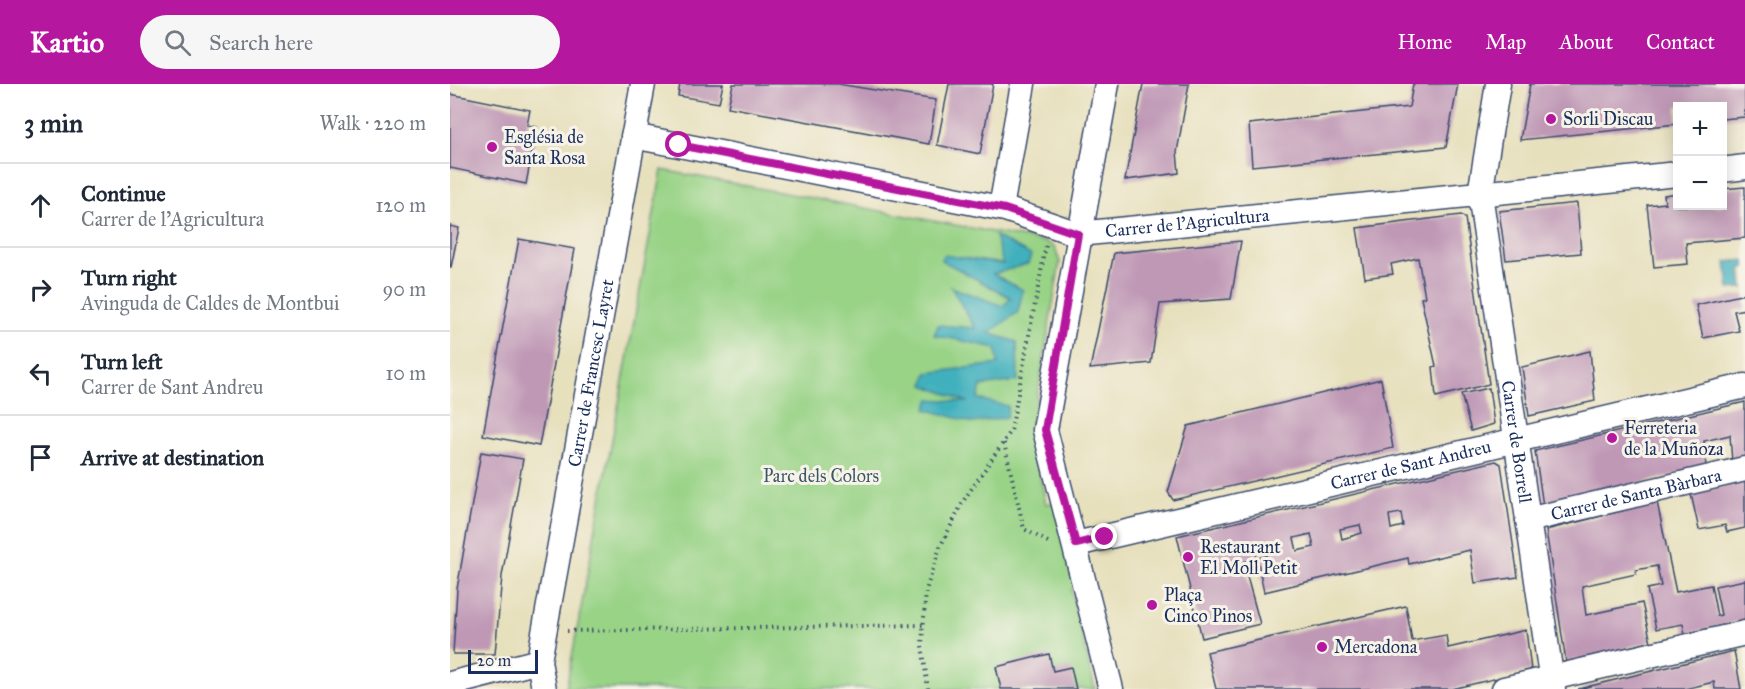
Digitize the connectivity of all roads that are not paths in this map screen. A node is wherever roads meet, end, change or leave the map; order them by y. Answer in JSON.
{"nodes":[{"id":1,"x":643,"y":84,"type":"edge"},
{"id":2,"x":1023,"y":84,"type":"edge"},
{"id":3,"x":1107,"y":84,"type":"edge"},
{"id":4,"x":1498,"y":84,"type":"edge"},
{"id":5,"x":633,"y":136,"type":"junction"},
{"id":6,"x":1745,"y":167,"type":"edge"},
{"id":7,"x":1727,"y":169,"type":"edge"},
{"id":8,"x":1673,"y":174,"type":"edge"},
{"id":9,"x":1480,"y":194,"type":"junction"},
{"id":10,"x":1001,"y":208,"type":"junction"},
{"id":11,"x":1078,"y":234,"type":"junction"},
{"id":12,"x":1745,"y":386,"type":"edge"},
{"id":13,"x":1516,"y":440,"type":"junction"},
{"id":14,"x":1745,"y":469,"type":"edge"},
{"id":15,"x":1528,"y":520,"type":"junction"},
{"id":16,"x":1076,"y":544,"type":"junction"},
{"id":17,"x":1745,"y":633,"type":"edge"},
{"id":18,"x":539,"y":661,"type":"junction"},
{"id":19,"x":1552,"y":683,"type":"edge"},
{"id":20,"x":450,"y":684,"type":"edge"},
{"id":21,"x":544,"y":689,"type":"edge"},
{"id":22,"x":1112,"y":689,"type":"edge"},
{"id":23,"x":1504,"y":689,"type":"edge"}],
"edges":[{"from":1,"to":5,"type":"street","name":"Carrer de Francesc Layret"},
{"from":2,"to":10,"type":"street"},
{"from":3,"to":11,"type":"street"},
{"from":4,"to":9,"type":"street","name":"Carrer de Borrell"},
{"from":5,"to":10,"type":"street","name":"Carrer de l'Agricultura"},
{"from":5,"to":18,"type":"street","name":"Carrer de Francesc Layret"},
{"from":6,"to":7,"type":"street"},
{"from":8,"to":9,"type":"street","name":"Carrer de l'Agricultura"},
{"from":9,"to":11,"type":"street","name":"Carrer de l'Agricultura"},
{"from":9,"to":13,"type":"street","name":"Carrer de Borrell"},
{"from":10,"to":11,"type":"street","name":"Carrer de l'Agricultura"},
{"from":11,"to":16,"type":"street"},
{"from":12,"to":13,"type":"street","name":"Carrer de Sant Andreu"},
{"from":13,"to":15,"type":"street","name":"Carrer de Borrell"},
{"from":13,"to":16,"type":"street","name":"Carrer de Sant Andreu"},
{"from":14,"to":15,"type":"street","name":"Carrer de Santa Bàrbara"},
{"from":15,"to":19,"type":"street","name":"Carrer de Borrell"},
{"from":16,"to":22,"type":"street"},
{"from":17,"to":19,"type":"street"},
{"from":18,"to":20,"type":"street"},
{"from":18,"to":21,"type":"street"},
{"from":19,"to":23,"type":"street"}]}
